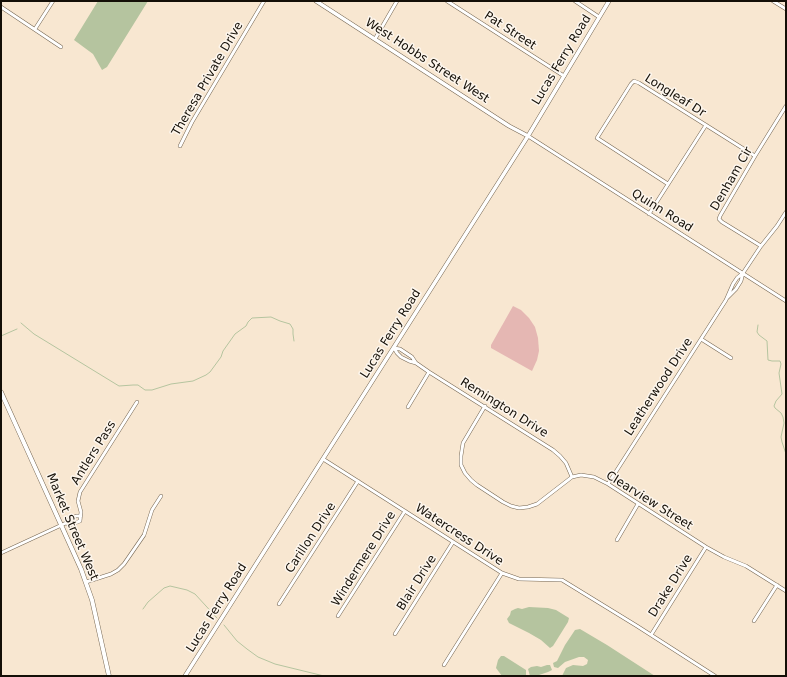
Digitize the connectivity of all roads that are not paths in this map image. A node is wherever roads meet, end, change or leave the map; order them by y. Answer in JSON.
{"nodes":[{"id":1,"x":53,"y":1,"type":"edge"},
{"id":2,"x":264,"y":1,"type":"edge"},
{"id":3,"x":316,"y":1,"type":"edge"},
{"id":4,"x":397,"y":1,"type":"edge"},
{"id":5,"x":447,"y":1,"type":"edge"},
{"id":6,"x":575,"y":1,"type":"edge"},
{"id":7,"x":609,"y":1,"type":"edge"},
{"id":8,"x":773,"y":1,"type":"edge"},
{"id":9,"x":1,"y":7,"type":"edge"},
{"id":10,"x":786,"y":9,"type":"edge"},
{"id":11,"x":599,"y":17,"type":"junction"},
{"id":12,"x":34,"y":29,"type":"junction"},
{"id":13,"x":375,"y":38,"type":"junction"},
{"id":14,"x":61,"y":47,"type":"dead end"},
{"id":15,"x":564,"y":76,"type":"junction"},
{"id":16,"x":786,"y":106,"type":"edge"},
{"id":17,"x":706,"y":125,"type":"junction"},
{"id":18,"x":528,"y":136,"type":"junction"},
{"id":19,"x":180,"y":146,"type":"dead end"},
{"id":20,"x":755,"y":156,"type":"junction"},
{"id":21,"x":668,"y":184,"type":"junction"},
{"id":22,"x":786,"y":212,"type":"edge"},
{"id":23,"x":649,"y":214,"type":"junction"},
{"id":24,"x":761,"y":246,"type":"junction"},
{"id":25,"x":743,"y":274,"type":"junction"},
{"id":26,"x":786,"y":301,"type":"edge"},
{"id":27,"x":701,"y":339,"type":"junction"},
{"id":28,"x":394,"y":348,"type":"junction"},
{"id":29,"x":731,"y":358,"type":"dead end"},
{"id":30,"x":429,"y":372,"type":"junction"},
{"id":31,"x":1,"y":392,"type":"edge"},
{"id":32,"x":137,"y":402,"type":"dead end"},
{"id":33,"x":485,"y":406,"type":"junction"},
{"id":34,"x":408,"y":407,"type":"dead end"},
{"id":35,"x":323,"y":459,"type":"junction"},
{"id":36,"x":572,"y":477,"type":"junction"},
{"id":37,"x":358,"y":481,"type":"junction"},
{"id":38,"x":608,"y":484,"type":"junction"},
{"id":39,"x":161,"y":496,"type":"dead end"},
{"id":40,"x":638,"y":504,"type":"junction"},
{"id":41,"x":405,"y":511,"type":"junction"},
{"id":42,"x":64,"y":524,"type":"junction"},
{"id":43,"x":617,"y":540,"type":"dead end"},
{"id":44,"x":453,"y":542,"type":"junction"},
{"id":45,"x":706,"y":548,"type":"junction"},
{"id":46,"x":1,"y":554,"type":"edge"},
{"id":47,"x":502,"y":573,"type":"junction"},
{"id":48,"x":86,"y":582,"type":"junction"},
{"id":49,"x":777,"y":585,"type":"junction"},
{"id":50,"x":786,"y":591,"type":"edge"},
{"id":51,"x":279,"y":604,"type":"dead end"},
{"id":52,"x":338,"y":616,"type":"dead end"},
{"id":53,"x":754,"y":621,"type":"dead end"},
{"id":54,"x":395,"y":634,"type":"dead end"},
{"id":55,"x":651,"y":635,"type":"junction"},
{"id":56,"x":444,"y":665,"type":"dead end"},
{"id":57,"x":109,"y":676,"type":"edge"},
{"id":58,"x":186,"y":676,"type":"edge"},
{"id":59,"x":715,"y":676,"type":"edge"}],
"edges":[{"from":1,"to":12,"type":"street"},
{"from":2,"to":19,"type":"street","name":"Theresa Private Drive"},
{"from":3,"to":13,"type":"street","name":"West Hobbs Street West"},
{"from":4,"to":13,"type":"street"},
{"from":5,"to":15,"type":"street","name":"Pat Street"},
{"from":6,"to":11,"type":"street"},
{"from":7,"to":11,"type":"street","name":"Lucas Ferry Road"},
{"from":8,"to":10,"type":"street"},
{"from":9,"to":12,"type":"street"},
{"from":11,"to":15,"type":"street","name":"Lucas Ferry Road"},
{"from":12,"to":14,"type":"street"},
{"from":13,"to":18,"type":"street","name":"West Hobbs Street West"},
{"from":15,"to":18,"type":"street","name":"Lucas Ferry Road"},
{"from":16,"to":20,"type":"street","name":"Denham Cir"},
{"from":17,"to":20,"type":"street","name":"Longleaf Dr"},
{"from":17,"to":21,"type":"street"},
{"from":17,"to":21,"type":"street","name":"Longleaf Dr"},
{"from":18,"to":23,"type":"street","name":"Quinn Road"},
{"from":18,"to":28,"type":"street","name":"Lucas Ferry Road"},
{"from":20,"to":24,"type":"street","name":"Denham Cir"},
{"from":21,"to":23,"type":"street"},
{"from":22,"to":24,"type":"street"},
{"from":23,"to":25,"type":"street","name":"Quinn Road"},
{"from":24,"to":25,"type":"street"},
{"from":25,"to":26,"type":"street","name":"Quinn Road"},
{"from":25,"to":27,"type":"street","name":"Leatherwood Drive"},
{"from":27,"to":29,"type":"street"},
{"from":27,"to":38,"type":"street","name":"Leatherwood Drive"},
{"from":28,"to":30,"type":"street","name":"Remington Drive"},
{"from":28,"to":35,"type":"street","name":"Lucas Ferry Road"},
{"from":30,"to":33,"type":"street","name":"Remington Drive"},
{"from":30,"to":34,"type":"street"},
{"from":31,"to":42,"type":"main road","name":"Market Street West"},
{"from":32,"to":42,"type":"street","name":"Antlers Pass"},
{"from":33,"to":36,"type":"street","name":"Remington Drive"},
{"from":33,"to":36,"type":"street"},
{"from":35,"to":37,"type":"street","name":"Watercress Drive"},
{"from":35,"to":58,"type":"street","name":"Lucas Ferry Road"},
{"from":36,"to":38,"type":"street","name":"Clearview Street"},
{"from":37,"to":41,"type":"street","name":"Watercress Drive"},
{"from":37,"to":51,"type":"street","name":"Carillon Drive"},
{"from":38,"to":40,"type":"street","name":"Clearview Street"},
{"from":39,"to":48,"type":"street"},
{"from":40,"to":43,"type":"street"},
{"from":40,"to":45,"type":"street","name":"Clearview Street"},
{"from":41,"to":44,"type":"street","name":"Watercress Drive"},
{"from":41,"to":52,"type":"street","name":"Windermere Drive"},
{"from":42,"to":46,"type":"street","name":"Antlers Pass"},
{"from":42,"to":48,"type":"main road","name":"Market Street West"},
{"from":44,"to":47,"type":"street","name":"Watercress Drive"},
{"from":44,"to":54,"type":"street","name":"Blair Drive"},
{"from":45,"to":49,"type":"street","name":"Clearview Street"},
{"from":45,"to":55,"type":"street","name":"Drake Drive"},
{"from":47,"to":55,"type":"street","name":"Watercress Drive"},
{"from":47,"to":56,"type":"street"},
{"from":48,"to":57,"type":"main road","name":"Market Street West"},
{"from":49,"to":50,"type":"street","name":"Clearview Street"},
{"from":49,"to":53,"type":"street"},
{"from":55,"to":59,"type":"street","name":"Watercress Drive"}]}
